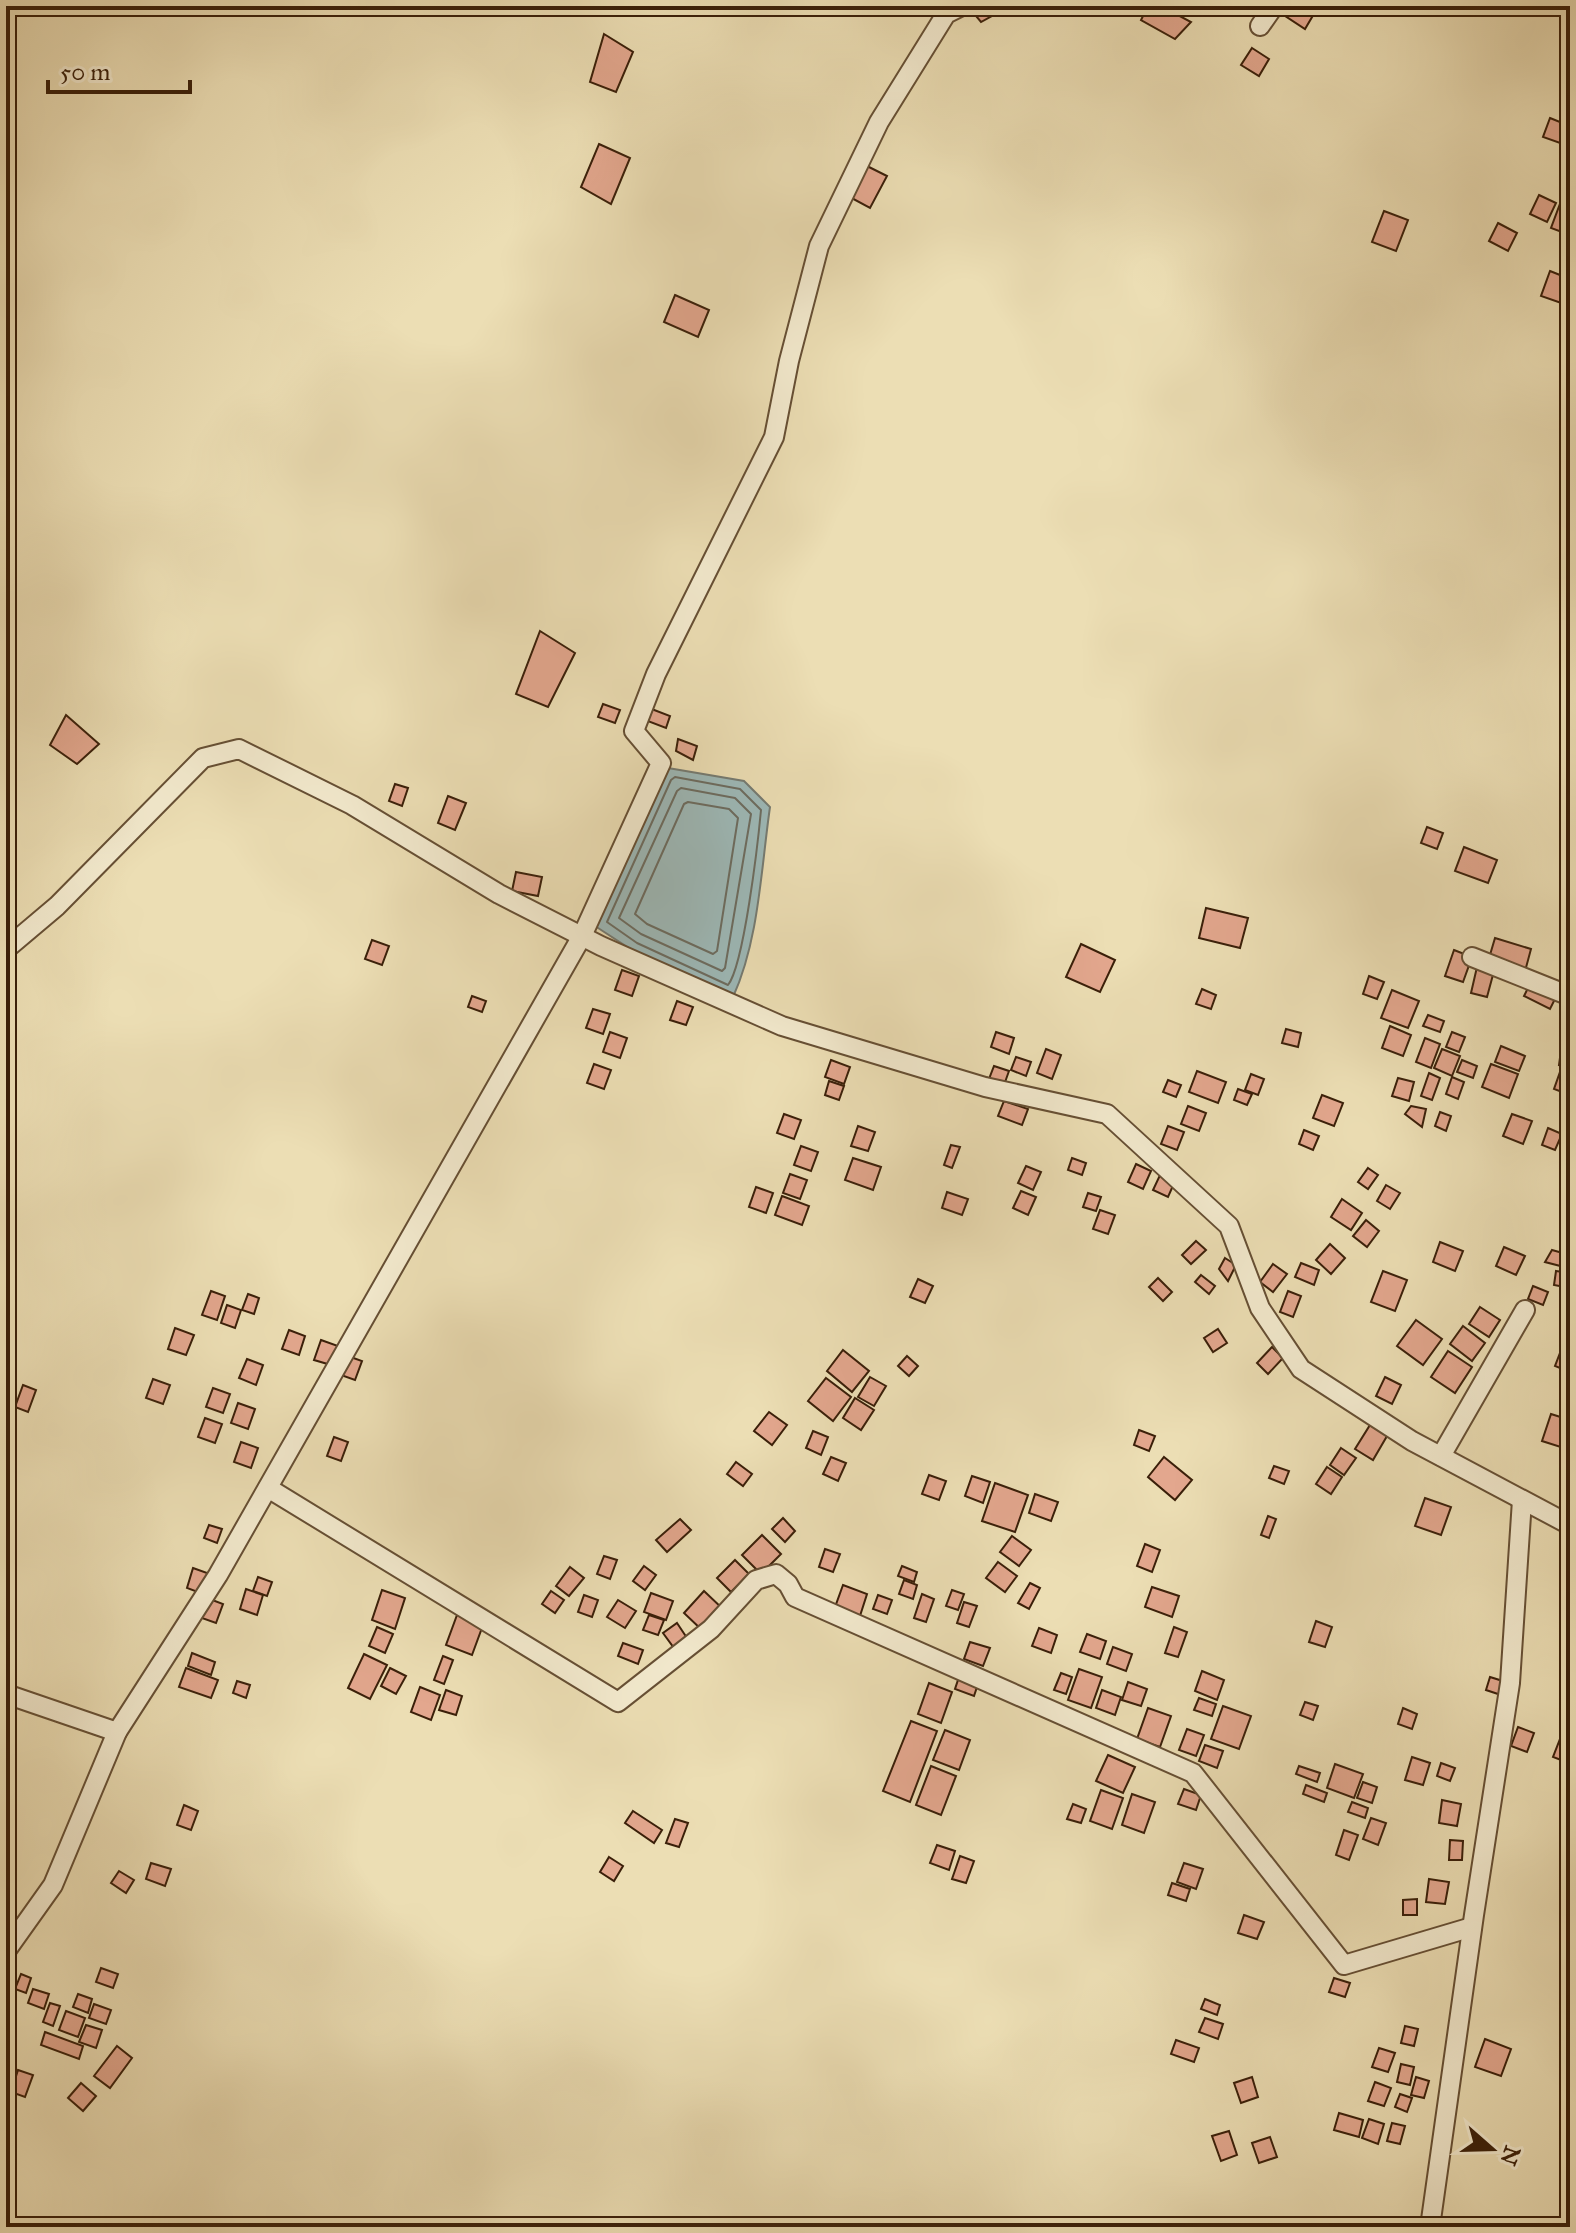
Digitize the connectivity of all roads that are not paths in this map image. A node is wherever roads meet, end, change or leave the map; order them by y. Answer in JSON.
{"nodes":[{"id":1,"x":962,"y":6,"type":"edge"},
{"id":2,"x":1274,"y":6,"type":"edge"},
{"id":3,"x":1260,"y":26,"type":"dead end"},
{"id":4,"x":582,"y":936,"type":"junction"},
{"id":5,"x":6,"y":949,"type":"edge"},
{"id":6,"x":1472,"y":957,"type":"dead end"},
{"id":7,"x":1570,"y":996,"type":"edge"},
{"id":8,"x":1525,"y":1310,"type":"dead end"},
{"id":9,"x":1441,"y":1456,"type":"junction"},
{"id":10,"x":268,"y":1488,"type":"junction"},
{"id":11,"x":1522,"y":1500,"type":"junction"},
{"id":12,"x":1570,"y":1525,"type":"edge"},
{"id":13,"x":6,"y":1694,"type":"edge"},
{"id":14,"x":117,"y":1732,"type":"junction"},
{"id":15,"x":1472,"y":1927,"type":"junction"},
{"id":16,"x":6,"y":1951,"type":"edge"},
{"id":17,"x":1430,"y":2227,"type":"edge"}],
"edges":[{"from":1,"to":4,"type":"street"},
{"from":2,"to":3,"type":"street"},
{"from":4,"to":5,"type":"street"},
{"from":4,"to":9,"type":"street"},
{"from":4,"to":10,"type":"street"},
{"from":6,"to":7,"type":"street"},
{"from":8,"to":9,"type":"street"},
{"from":9,"to":11,"type":"street"},
{"from":10,"to":14,"type":"street"},
{"from":10,"to":15,"type":"street"},
{"from":11,"to":12,"type":"street"},
{"from":11,"to":15,"type":"street"},
{"from":13,"to":14,"type":"street"},
{"from":14,"to":16,"type":"street"},
{"from":15,"to":17,"type":"street"}]}
